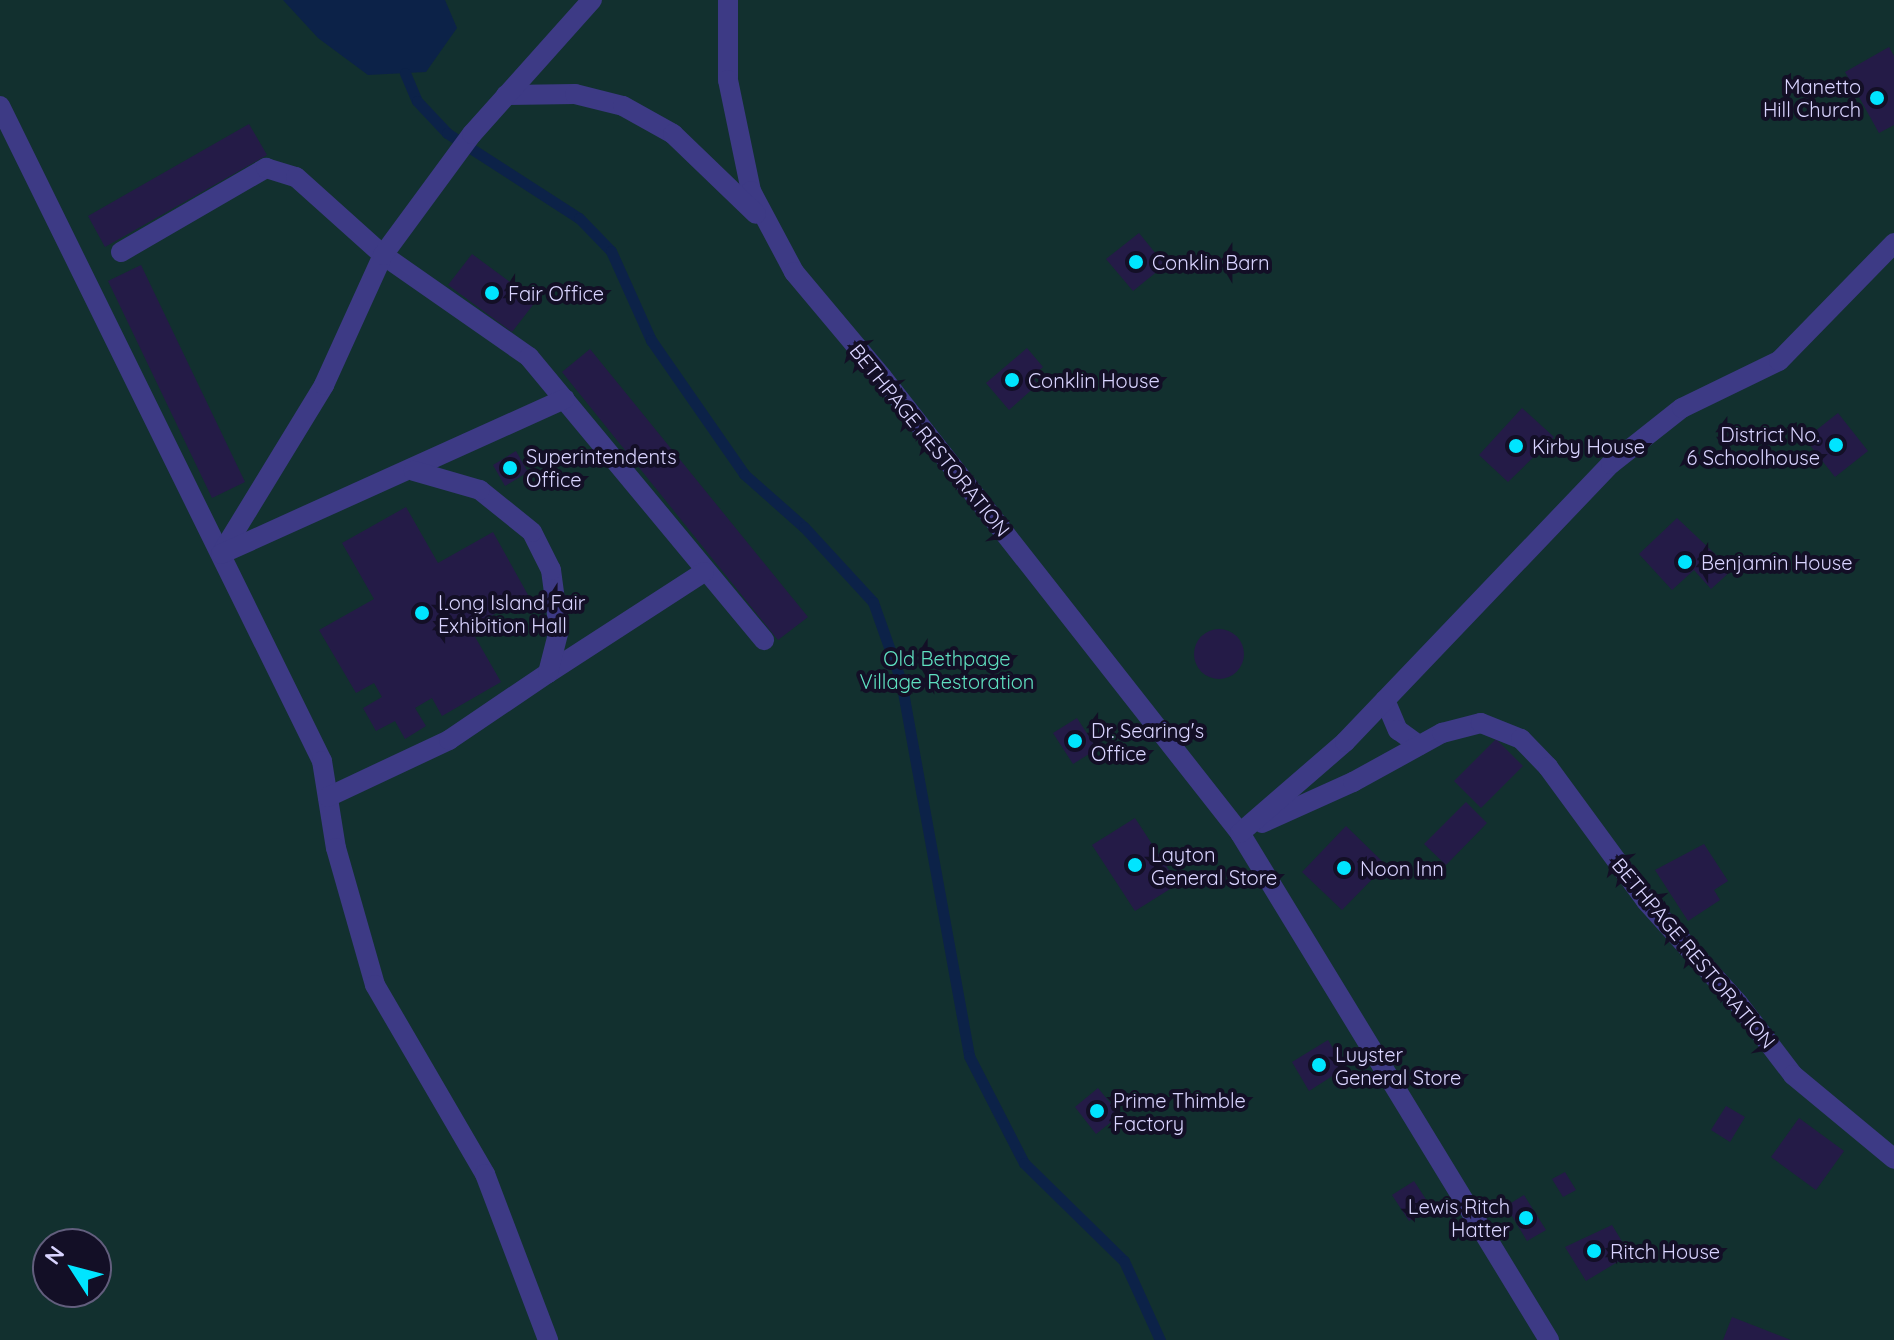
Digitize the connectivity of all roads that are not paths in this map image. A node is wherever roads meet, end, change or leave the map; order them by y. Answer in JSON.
{"nodes":[{"id":1,"x":592,"y":0,"type":"edge"},
{"id":2,"x":728,"y":0,"type":"edge"},
{"id":3,"x":506,"y":95,"type":"junction"},
{"id":4,"x":0,"y":106,"type":"edge"},
{"id":5,"x":772,"y":232,"type":"junction"},
{"id":6,"x":1894,"y":243,"type":"edge"},
{"id":7,"x":121,"y":252,"type":"dead end"},
{"id":8,"x":383,"y":255,"type":"junction"},
{"id":9,"x":565,"y":399,"type":"junction"},
{"id":10,"x":414,"y":471,"type":"junction"},
{"id":11,"x":221,"y":554,"type":"junction"},
{"id":12,"x":704,"y":572,"type":"junction"},
{"id":13,"x":764,"y":640,"type":"dead end"},
{"id":14,"x":548,"y":673,"type":"junction"},
{"id":15,"x":1385,"y":700,"type":"junction"},
{"id":16,"x":1419,"y":745,"type":"junction"},
{"id":17,"x":328,"y":797,"type":"junction"},
{"id":18,"x":1240,"y":833,"type":"junction"},
{"id":19,"x":1894,"y":1159,"type":"edge"},
{"id":20,"x":548,"y":1340,"type":"edge"},
{"id":21,"x":1549,"y":1340,"type":"edge"}],
"edges":[{"from":1,"to":3,"type":"street"},
{"from":2,"to":5,"type":"street","name":"BETHPAGE RESTORATION"},
{"from":3,"to":5,"type":"street"},
{"from":3,"to":8,"type":"street"},
{"from":4,"to":11,"type":"street"},
{"from":5,"to":18,"type":"street","name":"BETHPAGE RESTORATION"},
{"from":6,"to":15,"type":"street"},
{"from":7,"to":8,"type":"street"},
{"from":8,"to":9,"type":"street"},
{"from":8,"to":11,"type":"street"},
{"from":9,"to":10,"type":"street"},
{"from":9,"to":12,"type":"street"},
{"from":10,"to":11,"type":"street"},
{"from":10,"to":14,"type":"street"},
{"from":11,"to":17,"type":"street"},
{"from":12,"to":13,"type":"street"},
{"from":12,"to":14,"type":"street"},
{"from":14,"to":17,"type":"street"},
{"from":15,"to":16,"type":"street"},
{"from":15,"to":18,"type":"street"},
{"from":16,"to":18,"type":"street","name":"BETHPAGE RESTORATION"},
{"from":16,"to":19,"type":"street","name":"BETHPAGE RESTORATION"},
{"from":17,"to":20,"type":"street"},
{"from":18,"to":21,"type":"street","name":"BETHPAGE RESTORATION"}]}
